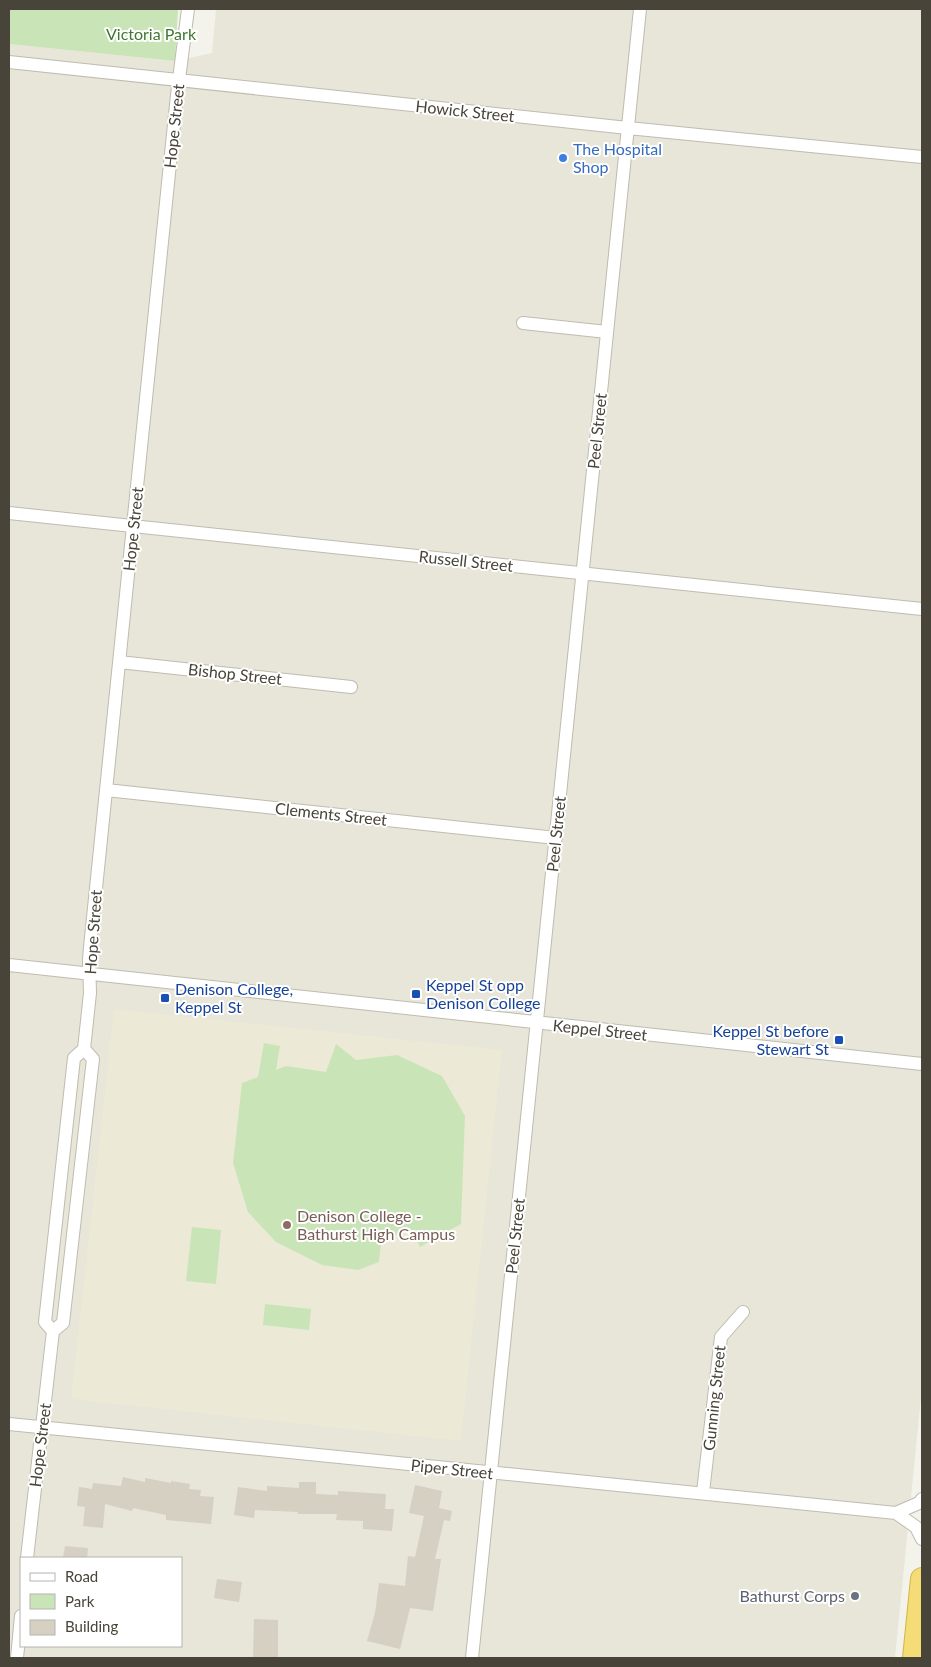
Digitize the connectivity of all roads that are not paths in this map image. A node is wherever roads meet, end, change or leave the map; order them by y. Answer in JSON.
{"nodes":[{"id":1,"x":188,"y":9,"type":"edge"},
{"id":2,"x":640,"y":9,"type":"edge"},
{"id":3,"x":9,"y":62,"type":"edge"},
{"id":4,"x":179,"y":79,"type":"junction"},
{"id":5,"x":628,"y":128,"type":"junction"},
{"id":6,"x":922,"y":157,"type":"edge"},
{"id":7,"x":523,"y":323,"type":"dead end"},
{"id":8,"x":607,"y":332,"type":"junction"},
{"id":9,"x":9,"y":513,"type":"edge"},
{"id":10,"x":133,"y":527,"type":"junction"},
{"id":11,"x":583,"y":573,"type":"junction"},
{"id":12,"x":922,"y":610,"type":"edge"},
{"id":13,"x":119,"y":662,"type":"junction"},
{"id":14,"x":351,"y":687,"type":"dead end"},
{"id":15,"x":106,"y":790,"type":"junction"},
{"id":16,"x":556,"y":838,"type":"junction"},
{"id":17,"x":9,"y":965,"type":"edge"},
{"id":18,"x":89,"y":974,"type":"junction"},
{"id":19,"x":537,"y":1023,"type":"junction"},
{"id":20,"x":84,"y":1049,"type":"junction"},
{"id":21,"x":922,"y":1064,"type":"edge"},
{"id":22,"x":743,"y":1312,"type":"dead end"},
{"id":23,"x":53,"y":1331,"type":"junction"},
{"id":24,"x":9,"y":1424,"type":"edge"},
{"id":25,"x":42,"y":1428,"type":"junction"},
{"id":26,"x":492,"y":1473,"type":"junction"},
{"id":27,"x":703,"y":1492,"type":"junction"},
{"id":28,"x":922,"y":1499,"type":"edge"},
{"id":29,"x":896,"y":1512,"type":"junction"},
{"id":30,"x":922,"y":1540,"type":"edge"},
{"id":31,"x":27,"y":1557,"type":"edge"},
{"id":32,"x":922,"y":1579,"type":"edge"},
{"id":33,"x":20,"y":1626,"type":"edge"},
{"id":34,"x":17,"y":1658,"type":"edge"},
{"id":35,"x":472,"y":1658,"type":"edge"},
{"id":36,"x":914,"y":1658,"type":"edge"}],
"edges":[{"from":1,"to":4,"type":"street","name":"Hope Street"},
{"from":2,"to":5,"type":"street","name":"Peel Street"},
{"from":3,"to":4,"type":"street","name":"Howick Street"},
{"from":4,"to":5,"type":"street","name":"Howick Street"},
{"from":4,"to":10,"type":"street","name":"Hope Street"},
{"from":5,"to":6,"type":"street","name":"Howick Street"},
{"from":5,"to":8,"type":"street","name":"Peel Street"},
{"from":7,"to":8,"type":"street"},
{"from":8,"to":11,"type":"street","name":"Peel Street"},
{"from":9,"to":10,"type":"street","name":"Russell Street"},
{"from":10,"to":11,"type":"street","name":"Russell Street"},
{"from":10,"to":13,"type":"street","name":"Hope Street"},
{"from":11,"to":12,"type":"street","name":"Russell Street"},
{"from":11,"to":16,"type":"street","name":"Peel Street"},
{"from":13,"to":14,"type":"street","name":"Bishop Street"},
{"from":13,"to":15,"type":"street","name":"Hope Street"},
{"from":15,"to":16,"type":"street","name":"Clements Street"},
{"from":15,"to":18,"type":"street","name":"Hope Street"},
{"from":16,"to":19,"type":"street","name":"Peel Street"},
{"from":17,"to":18,"type":"street","name":"Keppel Street"},
{"from":18,"to":19,"type":"street","name":"Keppel Street"},
{"from":18,"to":20,"type":"street","name":"Hope Street"},
{"from":19,"to":21,"type":"street","name":"Keppel Street"},
{"from":19,"to":26,"type":"street","name":"Peel Street"},
{"from":20,"to":23,"type":"street","name":"Hope Street"},
{"from":20,"to":23,"type":"street","name":"Hope Street"},
{"from":22,"to":27,"type":"street","name":"Gunning Street"},
{"from":23,"to":25,"type":"street","name":"Hope Street"},
{"from":24,"to":25,"type":"street","name":"Piper Street"},
{"from":25,"to":26,"type":"street","name":"Piper Street"},
{"from":25,"to":31,"type":"street","name":"Hope Street"},
{"from":26,"to":27,"type":"street","name":"Piper Street"},
{"from":26,"to":35,"type":"street","name":"Peel Street"},
{"from":27,"to":29,"type":"street","name":"Piper Street"},
{"from":28,"to":29,"type":"street","name":"Piper Street"},
{"from":29,"to":30,"type":"street"},
{"from":32,"to":36,"type":"highway"},
{"from":33,"to":34,"type":"street"}]}
